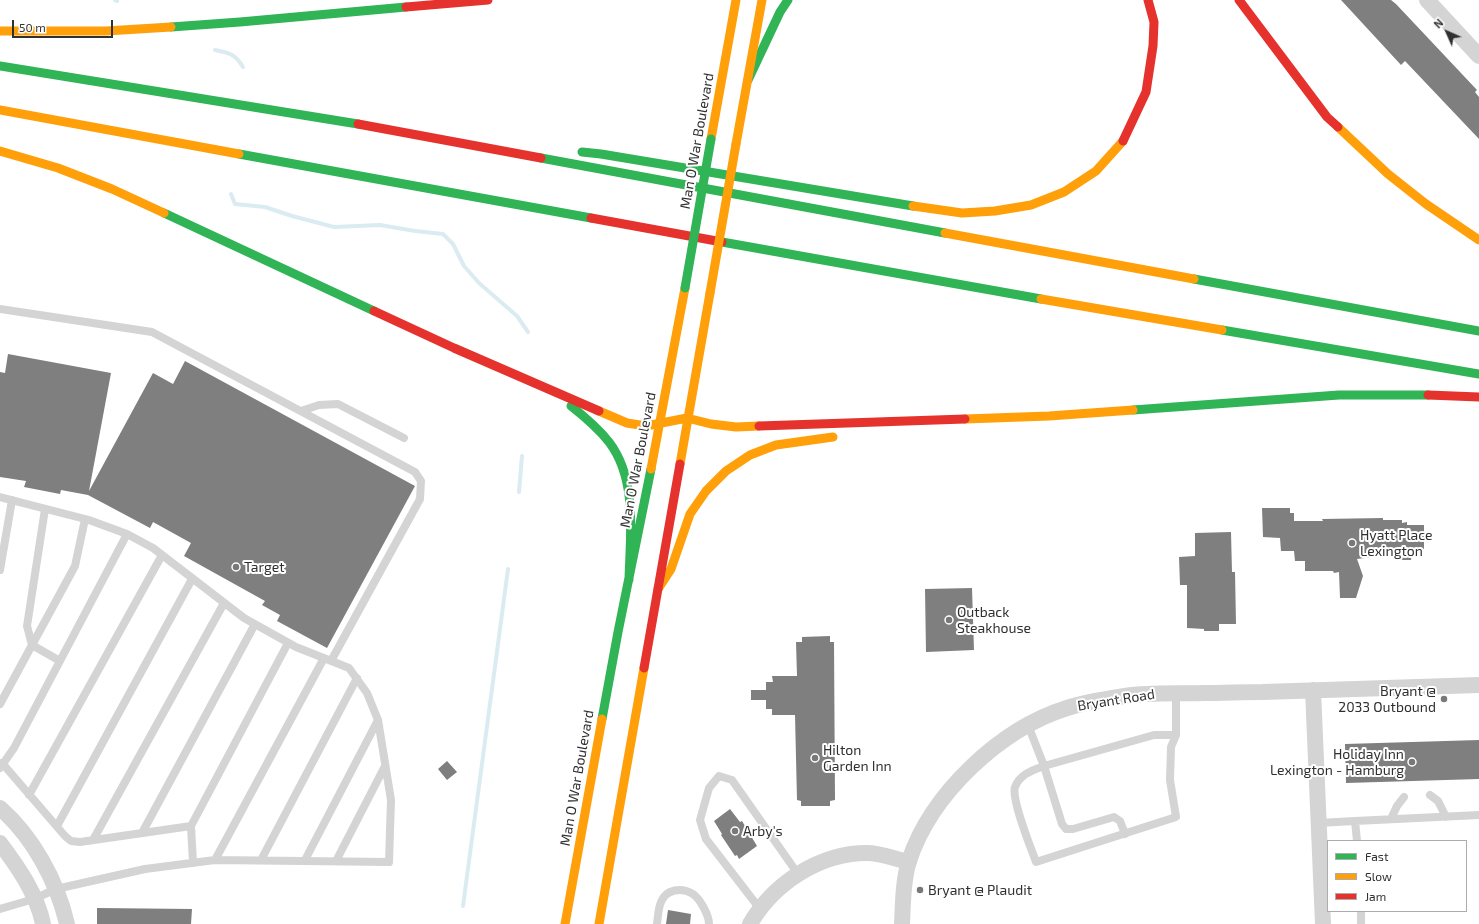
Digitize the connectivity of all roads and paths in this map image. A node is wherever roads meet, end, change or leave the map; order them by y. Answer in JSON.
{"nodes":[{"id":1,"x":488,"y":0,"type":"edge"},
{"id":2,"x":736,"y":0,"type":"edge"},
{"id":3,"x":762,"y":0,"type":"edge"},
{"id":4,"x":788,"y":0,"type":"edge"},
{"id":5,"x":1148,"y":0,"type":"edge"},
{"id":6,"x":1239,"y":0,"type":"edge"},
{"id":7,"x":1427,"y":0,"type":"edge"},
{"id":8,"x":0,"y":31,"type":"edge"},
{"id":9,"x":1479,"y":56,"type":"edge"},
{"id":10,"x":0,"y":66,"type":"edge"},
{"id":11,"x":748,"y":80,"type":"junction"},
{"id":12,"x":0,"y":110,"type":"edge"},
{"id":13,"x":410,"y":133,"type":"junction"},
{"id":14,"x":525,"y":146,"type":"dead end"},
{"id":15,"x":571,"y":150,"type":"dead end"},
{"id":16,"x":0,"y":151,"type":"edge"},
{"id":17,"x":1479,"y":240,"type":"edge"},
{"id":18,"x":0,"y":309,"type":"edge"},
{"id":19,"x":1479,"y":331,"type":"edge"},
{"id":20,"x":1479,"y":374,"type":"edge"},
{"id":21,"x":525,"y":379,"type":"junction"},
{"id":22,"x":1479,"y":398,"type":"edge"},
{"id":23,"x":301,"y":411,"type":"junction"},
{"id":24,"x":1021,"y":416,"type":"junction"},
{"id":25,"x":687,"y":418,"type":"junction"},
{"id":26,"x":660,"y":423,"type":"junction"},
{"id":27,"x":889,"y":431,"type":"dead end"},
{"id":28,"x":844,"y":436,"type":"dead end"},
{"id":29,"x":404,"y":438,"type":"dead end"},
{"id":30,"x":0,"y":497,"type":"edge"},
{"id":31,"x":12,"y":500,"type":"junction"},
{"id":32,"x":46,"y":509,"type":"junction"},
{"id":33,"x":85,"y":519,"type":"junction"},
{"id":34,"x":127,"y":534,"type":"junction"},
{"id":35,"x":162,"y":555,"type":"junction"},
{"id":36,"x":0,"y":570,"type":"edge"},
{"id":37,"x":192,"y":579,"type":"junction"},
{"id":38,"x":629,"y":580,"type":"junction"},
{"id":39,"x":658,"y":589,"type":"junction"},
{"id":40,"x":224,"y":603,"type":"junction"},
{"id":41,"x":255,"y":624,"type":"junction"},
{"id":42,"x":288,"y":643,"type":"junction"},
{"id":43,"x":32,"y":645,"type":"junction"},
{"id":44,"x":327,"y":660,"type":"junction"},
{"id":45,"x":60,"y":661,"type":"junction"},
{"id":46,"x":356,"y":678,"type":"junction"},
{"id":47,"x":1479,"y":685,"type":"edge"},
{"id":48,"x":1313,"y":690,"type":"junction"},
{"id":49,"x":1176,"y":693,"type":"junction"},
{"id":50,"x":0,"y":704,"type":"edge"},
{"id":51,"x":378,"y":720,"type":"junction"},
{"id":52,"x":1028,"y":725,"type":"junction"},
{"id":53,"x":1176,"y":735,"type":"junction"},
{"id":54,"x":1,"y":765,"type":"edge"},
{"id":55,"x":385,"y":766,"type":"junction"},
{"id":56,"x":1044,"y":766,"type":"junction"},
{"id":57,"x":29,"y":795,"type":"junction"},
{"id":58,"x":1430,"y":795,"type":"dead end"},
{"id":59,"x":1404,"y":797,"type":"dead end"},
{"id":60,"x":0,"y":808,"type":"edge"},
{"id":61,"x":1479,"y":815,"type":"edge"},
{"id":62,"x":1446,"y":817,"type":"junction"},
{"id":63,"x":1390,"y":819,"type":"junction"},
{"id":64,"x":1355,"y":821,"type":"junction"},
{"id":65,"x":1318,"y":823,"type":"junction"},
{"id":66,"x":57,"y":826,"type":"junction"},
{"id":67,"x":191,"y":826,"type":"junction"},
{"id":68,"x":142,"y":833,"type":"junction"},
{"id":69,"x":1124,"y":834,"type":"junction"},
{"id":70,"x":93,"y":840,"type":"junction"},
{"id":71,"x":1357,"y":840,"type":"edge"},
{"id":72,"x":0,"y":843,"type":"edge"},
{"id":73,"x":215,"y":860,"type":"junction"},
{"id":74,"x":261,"y":860,"type":"junction"},
{"id":75,"x":305,"y":860,"type":"junction"},
{"id":76,"x":336,"y":861,"type":"junction"},
{"id":77,"x":909,"y":862,"type":"junction"},
{"id":78,"x":193,"y":863,"type":"junction"},
{"id":79,"x":798,"y":874,"type":"junction"},
{"id":80,"x":56,"y":889,"type":"junction"},
{"id":81,"x":34,"y":898,"type":"junction"},
{"id":82,"x":0,"y":909,"type":"edge"},
{"id":83,"x":760,"y":909,"type":"junction"},
{"id":84,"x":1361,"y":912,"type":"edge"},
{"id":85,"x":711,"y":923,"type":"edge"},
{"id":86,"x":43,"y":924,"type":"edge"},
{"id":87,"x":66,"y":924,"type":"edge"},
{"id":88,"x":565,"y":924,"type":"edge"},
{"id":89,"x":599,"y":924,"type":"edge"},
{"id":90,"x":657,"y":924,"type":"edge"},
{"id":91,"x":750,"y":924,"type":"edge"},
{"id":92,"x":902,"y":924,"type":"edge"},
{"id":93,"x":1323,"y":924,"type":"edge"},
{"id":94,"x":1361,"y":924,"type":"edge"}],
"edges":[{"from":1,"to":8,"type":"main road"},
{"from":2,"to":26,"type":"main road","name":"Man O War Boulevard","bridge":true},
{"from":3,"to":11,"type":"main road"},
{"from":4,"to":11,"type":"main road"},
{"from":5,"to":15,"type":"main road"},
{"from":6,"to":17,"type":"main road"},
{"from":7,"to":9,"type":"street"},
{"from":10,"to":13,"type":"main road"},
{"from":11,"to":25,"type":"main road","bridge":true},
{"from":12,"to":20,"type":"main road"},
{"from":13,"to":14,"type":"main road"},
{"from":13,"to":19,"type":"main road"},
{"from":16,"to":21,"type":"main road"},
{"from":18,"to":23,"type":"lane"},
{"from":21,"to":26,"type":"main road"},
{"from":21,"to":38,"type":"main road"},
{"from":22,"to":24,"type":"main road"},
{"from":23,"to":29,"type":"lane"},
{"from":23,"to":44,"type":"lane"},
{"from":24,"to":25,"type":"main road"},
{"from":24,"to":27,"type":"main road"},
{"from":25,"to":26,"type":"main road"},
{"from":25,"to":39,"type":"main road"},
{"from":26,"to":38,"type":"main road","name":"Man O War Boulevard"},
{"from":28,"to":39,"type":"main road"},
{"from":30,"to":31,"type":"lane"},
{"from":31,"to":32,"type":"lane"},
{"from":31,"to":36,"type":"lane"},
{"from":32,"to":33,"type":"lane"},
{"from":32,"to":43,"type":"lane"},
{"from":33,"to":34,"type":"lane"},
{"from":33,"to":43,"type":"lane"},
{"from":34,"to":35,"type":"lane"},
{"from":34,"to":45,"type":"lane"},
{"from":35,"to":37,"type":"lane"},
{"from":35,"to":57,"type":"lane"},
{"from":37,"to":40,"type":"lane"},
{"from":37,"to":66,"type":"lane"},
{"from":38,"to":88,"type":"main road","name":"Man O War Boulevard"},
{"from":39,"to":89,"type":"main road"},
{"from":40,"to":41,"type":"lane"},
{"from":40,"to":70,"type":"lane"},
{"from":41,"to":42,"type":"lane"},
{"from":41,"to":68,"type":"lane"},
{"from":42,"to":44,"type":"lane"},
{"from":42,"to":67,"type":"lane"},
{"from":43,"to":45,"type":"lane"},
{"from":43,"to":50,"type":"lane"},
{"from":44,"to":46,"type":"lane"},
{"from":44,"to":73,"type":"lane"},
{"from":45,"to":54,"type":"lane"},
{"from":46,"to":51,"type":"lane"},
{"from":46,"to":74,"type":"lane"},
{"from":47,"to":48,"type":"street","name":"Bryant Road"},
{"from":48,"to":49,"type":"street","name":"Bryant Road"},
{"from":48,"to":65,"type":"street"},
{"from":49,"to":52,"type":"street","name":"Bryant Road"},
{"from":49,"to":53,"type":"lane"},
{"from":51,"to":55,"type":"lane"},
{"from":51,"to":75,"type":"lane"},
{"from":52,"to":56,"type":"lane"},
{"from":52,"to":77,"type":"street","name":"Bryant Road"},
{"from":53,"to":56,"type":"lane"},
{"from":53,"to":69,"type":"lane"},
{"from":54,"to":57,"type":"lane"},
{"from":55,"to":76,"type":"lane"},
{"from":55,"to":76,"type":"lane"},
{"from":56,"to":69,"type":"lane"},
{"from":56,"to":69,"type":"lane"},
{"from":57,"to":66,"type":"lane"},
{"from":58,"to":62,"type":"lane"},
{"from":59,"to":63,"type":"lane"},
{"from":60,"to":80,"type":"street"},
{"from":61,"to":62,"type":"lane"},
{"from":62,"to":63,"type":"lane"},
{"from":63,"to":64,"type":"lane"},
{"from":64,"to":65,"type":"lane"},
{"from":64,"to":71,"type":"lane"},
{"from":65,"to":93,"type":"street"},
{"from":66,"to":70,"type":"lane"},
{"from":67,"to":68,"type":"lane"},
{"from":67,"to":78,"type":"lane"},
{"from":68,"to":70,"type":"lane"},
{"from":72,"to":81,"type":"street"},
{"from":73,"to":74,"type":"lane"},
{"from":73,"to":78,"type":"lane"},
{"from":74,"to":75,"type":"lane"},
{"from":75,"to":76,"type":"lane"},
{"from":77,"to":79,"type":"street"},
{"from":77,"to":92,"type":"street","name":"Bryant Road"},
{"from":78,"to":80,"type":"lane"},
{"from":79,"to":83,"type":"street"},
{"from":79,"to":83,"type":"lane"},
{"from":80,"to":81,"type":"lane"},
{"from":80,"to":87,"type":"street"},
{"from":81,"to":82,"type":"lane"},
{"from":81,"to":86,"type":"street"},
{"from":83,"to":91,"type":"street"},
{"from":84,"to":94,"type":"lane"},
{"from":85,"to":90,"type":"lane"}]}
